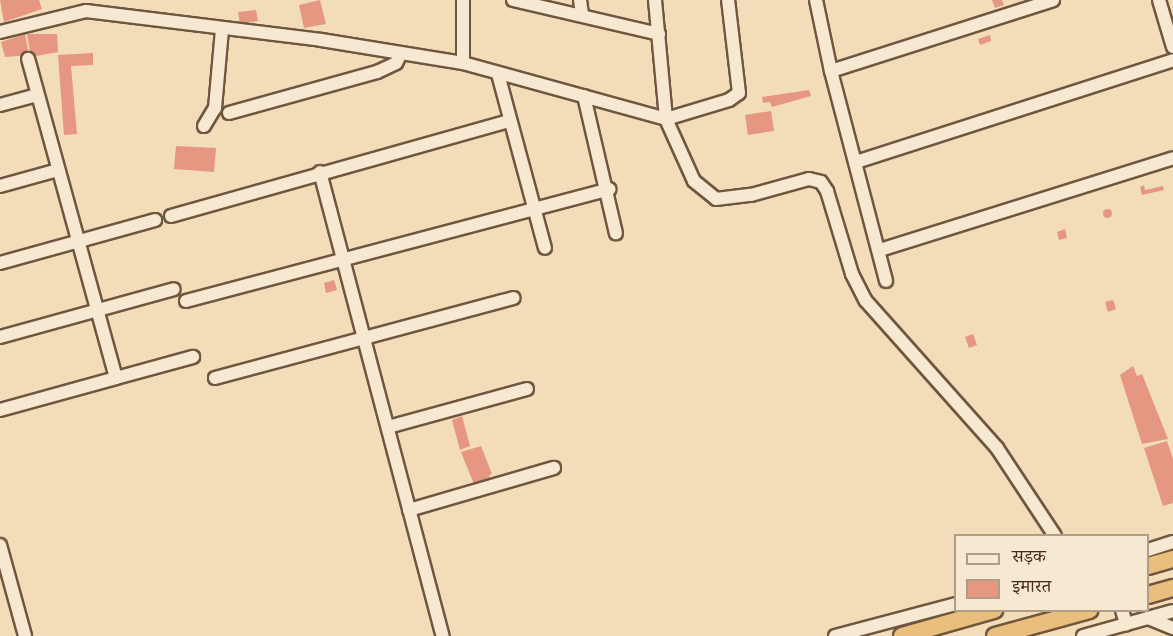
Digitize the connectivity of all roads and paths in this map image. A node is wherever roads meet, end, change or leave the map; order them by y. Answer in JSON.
{"nodes":[{"id":1,"x":463,"y":0,"type":"edge"},
{"id":2,"x":513,"y":0,"type":"edge"},
{"id":3,"x":580,"y":0,"type":"edge"},
{"id":4,"x":655,"y":0,"type":"edge"},
{"id":5,"x":728,"y":0,"type":"edge"},
{"id":6,"x":816,"y":0,"type":"edge"},
{"id":7,"x":1053,"y":0,"type":"edge"},
{"id":8,"x":1159,"y":0,"type":"edge"},
{"id":9,"x":85,"y":5,"type":"edge"},
{"id":10,"x":582,"y":14,"type":"junction"},
{"id":11,"x":222,"y":30,"type":"junction"},
{"id":12,"x":0,"y":32,"type":"edge"},
{"id":13,"x":659,"y":34,"type":"junction"},
{"id":14,"x":1173,"y":47,"type":"edge"},
{"id":15,"x":401,"y":53,"type":"junction"},
{"id":16,"x":28,"y":59,"type":"dead end"},
{"id":17,"x":1173,"y":60,"type":"edge"},
{"id":18,"x":463,"y":63,"type":"junction"},
{"id":19,"x":831,"y":71,"type":"junction"},
{"id":20,"x":498,"y":74,"type":"junction"},
{"id":21,"x":38,"y":95,"type":"junction"},
{"id":22,"x":584,"y":96,"type":"junction"},
{"id":23,"x":0,"y":105,"type":"edge"},
{"id":24,"x":229,"y":113,"type":"dead end"},
{"id":25,"x":666,"y":119,"type":"junction"},
{"id":26,"x":510,"y":121,"type":"junction"},
{"id":27,"x":204,"y":126,"type":"dead end"},
{"id":28,"x":1173,"y":158,"type":"edge"},
{"id":29,"x":856,"y":162,"type":"junction"},
{"id":30,"x":58,"y":170,"type":"junction"},
{"id":31,"x":320,"y":172,"type":"junction"},
{"id":32,"x":0,"y":186,"type":"edge"},
{"id":33,"x":609,"y":189,"type":"junction"},
{"id":34,"x":534,"y":207,"type":"junction"},
{"id":35,"x":171,"y":216,"type":"dead end"},
{"id":36,"x":155,"y":220,"type":"dead end"},
{"id":37,"x":616,"y":233,"type":"dead end"},
{"id":38,"x":78,"y":242,"type":"junction"},
{"id":39,"x":545,"y":248,"type":"dead end"},
{"id":40,"x":880,"y":250,"type":"junction"},
{"id":41,"x":342,"y":261,"type":"junction"},
{"id":42,"x":0,"y":263,"type":"edge"},
{"id":43,"x":886,"y":281,"type":"dead end"},
{"id":44,"x":174,"y":289,"type":"dead end"},
{"id":45,"x":513,"y":298,"type":"dead end"},
{"id":46,"x":186,"y":301,"type":"dead end"},
{"id":47,"x":97,"y":311,"type":"junction"},
{"id":48,"x":363,"y":336,"type":"junction"},
{"id":49,"x":0,"y":337,"type":"edge"},
{"id":50,"x":193,"y":357,"type":"dead end"},
{"id":51,"x":116,"y":378,"type":"junction"},
{"id":52,"x":215,"y":378,"type":"dead end"},
{"id":53,"x":527,"y":389,"type":"dead end"},
{"id":54,"x":0,"y":410,"type":"edge"},
{"id":55,"x":388,"y":427,"type":"junction"},
{"id":56,"x":554,"y":468,"type":"dead end"},
{"id":57,"x":409,"y":510,"type":"junction"},
{"id":58,"x":1054,"y":534,"type":"edge"},
{"id":59,"x":1173,"y":542,"type":"edge"},
{"id":60,"x":0,"y":545,"type":"edge"},
{"id":61,"x":1173,"y":559,"type":"edge"},
{"id":62,"x":2,"y":560,"type":"edge"},
{"id":63,"x":1150,"y":560,"type":"edge"},
{"id":64,"x":1170,"y":588,"type":"edge"},
{"id":65,"x":1149,"y":595,"type":"edge"},
{"id":66,"x":954,"y":605,"type":"edge"},
{"id":67,"x":1173,"y":611,"type":"edge"},
{"id":68,"x":987,"y":612,"type":"edge"},
{"id":69,"x":1083,"y":612,"type":"edge"},
{"id":70,"x":1123,"y":612,"type":"edge"},
{"id":71,"x":1148,"y":618,"type":"junction"},
{"id":72,"x":1126,"y":624,"type":"junction"},
{"id":73,"x":1173,"y":628,"type":"edge"},
{"id":74,"x":25,"y":636,"type":"edge"},
{"id":75,"x":443,"y":636,"type":"edge"},
{"id":76,"x":835,"y":636,"type":"edge"},
{"id":77,"x":902,"y":636,"type":"edge"},
{"id":78,"x":995,"y":636,"type":"edge"},
{"id":79,"x":1083,"y":636,"type":"edge"}],
"edges":[{"from":1,"to":18,"type":"street"},
{"from":2,"to":10,"type":"street"},
{"from":3,"to":10,"type":"street"},
{"from":4,"to":13,"type":"street"},
{"from":5,"to":25,"type":"street"},
{"from":6,"to":19,"type":"street"},
{"from":7,"to":19,"type":"street"},
{"from":8,"to":14,"type":"street"},
{"from":9,"to":11,"type":"street"},
{"from":9,"to":12,"type":"street"},
{"from":10,"to":13,"type":"street"},
{"from":11,"to":15,"type":"street"},
{"from":11,"to":27,"type":"street"},
{"from":13,"to":25,"type":"street"},
{"from":15,"to":18,"type":"street"},
{"from":15,"to":24,"type":"street"},
{"from":16,"to":21,"type":"street"},
{"from":17,"to":29,"type":"street"},
{"from":18,"to":20,"type":"street"},
{"from":19,"to":29,"type":"street"},
{"from":20,"to":22,"type":"street"},
{"from":20,"to":26,"type":"street"},
{"from":21,"to":23,"type":"street"},
{"from":21,"to":30,"type":"street"},
{"from":22,"to":25,"type":"street"},
{"from":22,"to":33,"type":"street"},
{"from":25,"to":58,"type":"street"},
{"from":26,"to":31,"type":"street"},
{"from":26,"to":34,"type":"street"},
{"from":28,"to":40,"type":"street"},
{"from":29,"to":40,"type":"street"},
{"from":30,"to":32,"type":"street"},
{"from":30,"to":38,"type":"street"},
{"from":31,"to":35,"type":"street"},
{"from":31,"to":41,"type":"street"},
{"from":33,"to":34,"type":"street"},
{"from":33,"to":37,"type":"street"},
{"from":34,"to":39,"type":"street"},
{"from":34,"to":41,"type":"street"},
{"from":36,"to":38,"type":"street"},
{"from":38,"to":42,"type":"street"},
{"from":38,"to":47,"type":"street"},
{"from":40,"to":43,"type":"street"},
{"from":41,"to":46,"type":"street"},
{"from":41,"to":48,"type":"street"},
{"from":44,"to":47,"type":"street"},
{"from":45,"to":48,"type":"street"},
{"from":47,"to":49,"type":"street"},
{"from":47,"to":51,"type":"street"},
{"from":48,"to":52,"type":"street"},
{"from":48,"to":55,"type":"street"},
{"from":50,"to":51,"type":"street"},
{"from":51,"to":54,"type":"street"},
{"from":53,"to":55,"type":"street"},
{"from":55,"to":57,"type":"street"},
{"from":56,"to":57,"type":"street"},
{"from":57,"to":75,"type":"street"},
{"from":59,"to":63,"type":"street"},
{"from":60,"to":62,"type":"street"},
{"from":61,"to":63,"type":"highway"},
{"from":62,"to":74,"type":"street"},
{"from":64,"to":65,"type":"highway"},
{"from":66,"to":76,"type":"street"},
{"from":67,"to":71,"type":"street"},
{"from":68,"to":77,"type":"highway"},
{"from":69,"to":78,"type":"highway"},
{"from":70,"to":72,"type":"street"},
{"from":71,"to":72,"type":"street"},
{"from":71,"to":73,"type":"street"},
{"from":72,"to":79,"type":"street"}]}
